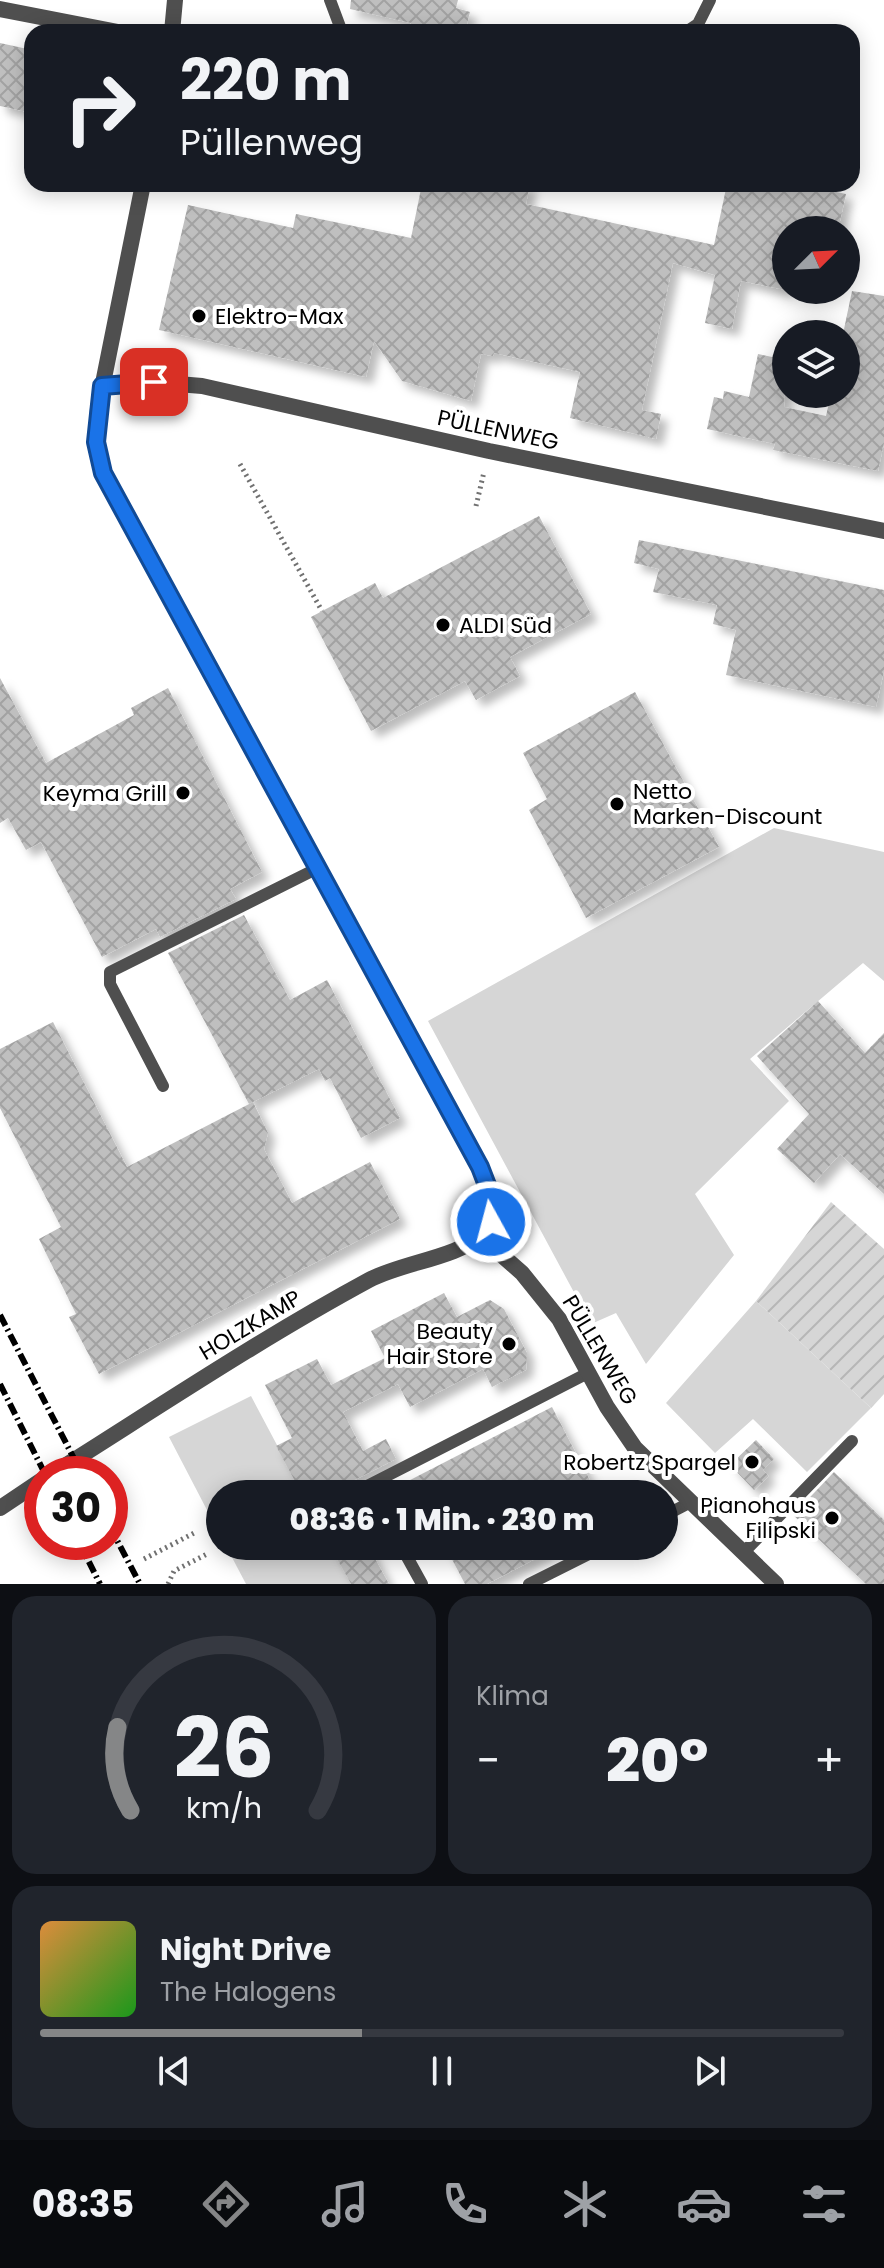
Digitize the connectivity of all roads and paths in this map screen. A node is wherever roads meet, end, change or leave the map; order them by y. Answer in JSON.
{"nodes":[{"id":1,"x":175,"y":0,"type":"edge"},
{"id":2,"x":330,"y":0,"type":"edge"},
{"id":3,"x":710,"y":0,"type":"edge"},
{"id":4,"x":0,"y":9,"type":"edge"},
{"id":5,"x":77,"y":24,"type":"edge"},
{"id":6,"x":173,"y":24,"type":"edge"},
{"id":7,"x":339,"y":24,"type":"edge"},
{"id":8,"x":698,"y":24,"type":"edge"},
{"id":9,"x":141,"y":192,"type":"edge"},
{"id":10,"x":102,"y":386,"type":"junction"},
{"id":11,"x":489,"y":451,"type":"junction"},
{"id":12,"x":240,"y":464,"type":"dead end"},
{"id":13,"x":476,"y":506,"type":"dead end"},
{"id":14,"x":884,"y":531,"type":"edge"},
{"id":15,"x":322,"y":611,"type":"dead end"},
{"id":16,"x":318,"y":868,"type":"junction"},
{"id":17,"x":163,"y":1086,"type":"dead end"},
{"id":18,"x":480,"y":1236,"type":"junction"},
{"id":19,"x":588,"y":1373,"type":"junction"},
{"id":20,"x":852,"y":1441,"type":"dead end"},
{"id":21,"x":82,"y":1456,"type":"edge"},
{"id":22,"x":379,"y":1480,"type":"edge"},
{"id":23,"x":24,"y":1492,"type":"edge"},
{"id":24,"x":689,"y":1503,"type":"junction"},
{"id":25,"x":0,"y":1508,"type":"edge"},
{"id":26,"x":678,"y":1509,"type":"edge"},
{"id":27,"x":196,"y":1532,"type":"dead end"},
{"id":28,"x":743,"y":1553,"type":"junction"},
{"id":29,"x":206,"y":1555,"type":"edge"},
{"id":30,"x":144,"y":1559,"type":"dead end"},
{"id":31,"x":409,"y":1560,"type":"edge"},
{"id":32,"x":577,"y":1560,"type":"edge"},
{"id":33,"x":168,"y":1584,"type":"edge"},
{"id":34,"x":422,"y":1584,"type":"edge"},
{"id":35,"x":529,"y":1584,"type":"edge"},
{"id":36,"x":776,"y":1584,"type":"edge"}],
"edges":[{"from":1,"to":6,"type":"street"},
{"from":2,"to":7,"type":"lane"},
{"from":3,"to":8,"type":"lane"},
{"from":4,"to":5,"type":"street"},
{"from":9,"to":10,"type":"street"},
{"from":10,"to":11,"type":"street","name":"PÜLLENWEG"},
{"from":10,"to":16,"type":"street"},
{"from":11,"to":13,"type":"path"},
{"from":11,"to":14,"type":"street","name":"PÜLLENWEG"},
{"from":12,"to":15,"type":"path"},
{"from":16,"to":17,"type":"lane"},
{"from":16,"to":18,"type":"street"},
{"from":18,"to":19,"type":"street","name":"PÜLLENWEG"},
{"from":18,"to":21,"type":"street","name":"HOLZKAMP"},
{"from":19,"to":22,"type":"lane"},
{"from":19,"to":24,"type":"street","name":"PÜLLENWEG"},
{"from":20,"to":28,"type":"lane"},
{"from":23,"to":25,"type":"street"},
{"from":24,"to":26,"type":"lane"},
{"from":24,"to":28,"type":"street","name":"PÜLLENWEG"},
{"from":27,"to":30,"type":"path"},
{"from":28,"to":36,"type":"street","name":"PÜLLENWEG"},
{"from":29,"to":33,"type":"path"},
{"from":31,"to":34,"type":"lane"},
{"from":32,"to":35,"type":"lane"}]}
